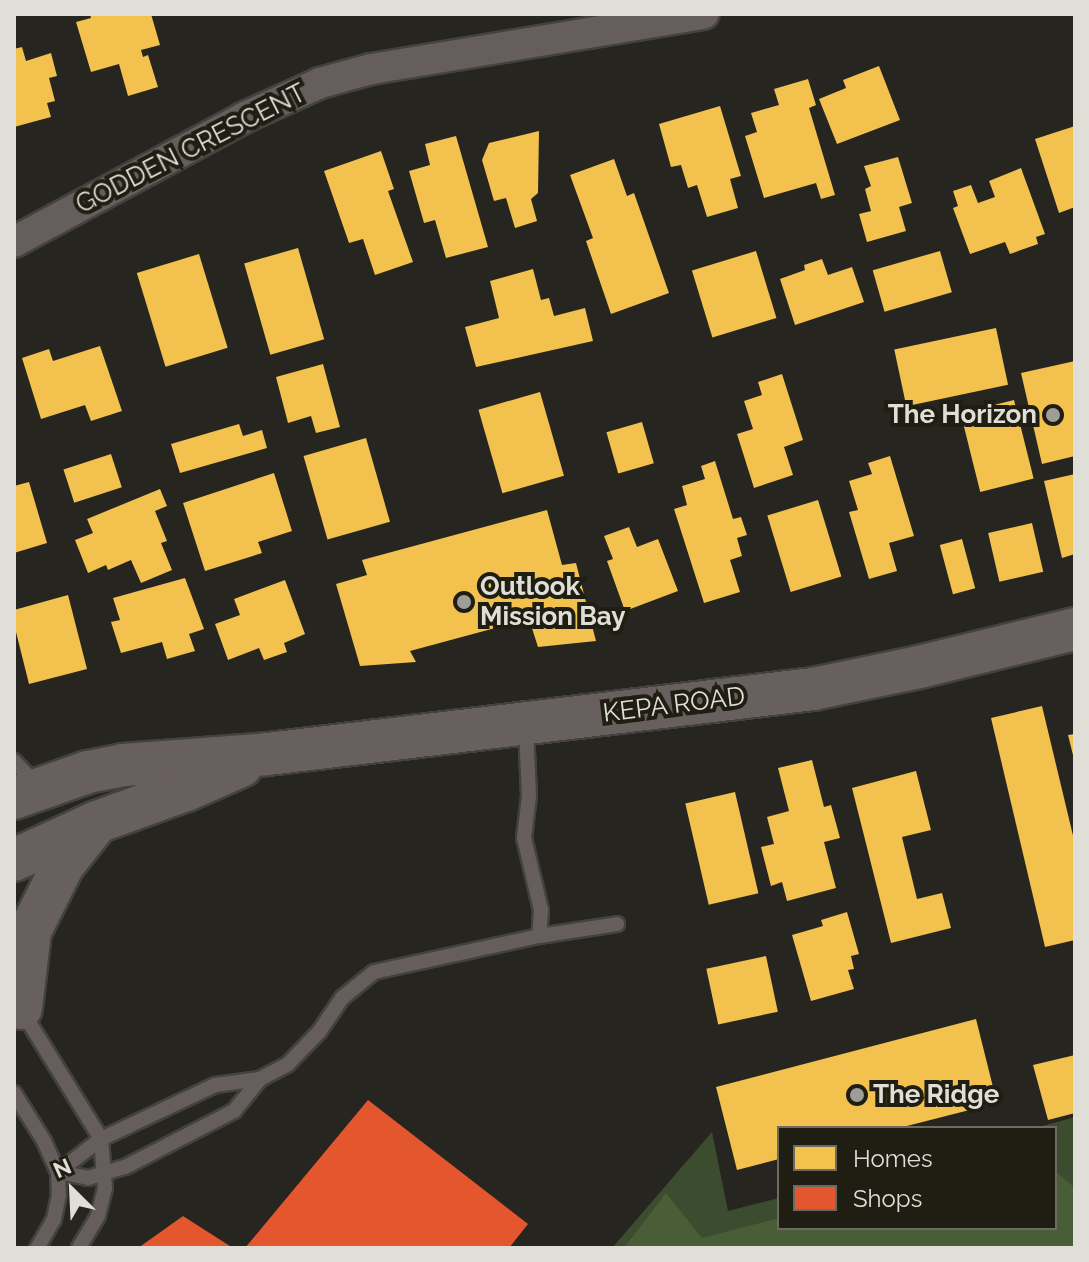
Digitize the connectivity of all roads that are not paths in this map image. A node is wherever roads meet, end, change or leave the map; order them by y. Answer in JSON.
{"nodes":[{"id":1,"x":703,"y":14,"type":"edge"},
{"id":2,"x":14,"y":242,"type":"edge"},
{"id":3,"x":1075,"y":629,"type":"edge"},
{"id":4,"x":526,"y":724,"type":"junction"},
{"id":5,"x":268,"y":754,"type":"junction"},
{"id":6,"x":22,"y":786,"type":"edge"},
{"id":7,"x":97,"y":822,"type":"junction"},
{"id":8,"x":14,"y":860,"type":"edge"},
{"id":9,"x":617,"y":924,"type":"dead end"},
{"id":10,"x":539,"y":936,"type":"junction"},
{"id":11,"x":17,"y":1002,"type":"edge"},
{"id":12,"x":260,"y":1079,"type":"junction"},
{"id":13,"x":14,"y":1093,"type":"edge"},
{"id":14,"x":101,"y":1139,"type":"junction"},
{"id":15,"x":58,"y":1172,"type":"junction"},
{"id":16,"x":106,"y":1176,"type":"junction"},
{"id":17,"x":37,"y":1248,"type":"edge"},
{"id":18,"x":79,"y":1248,"type":"edge"}],
"edges":[{"from":1,"to":2,"type":"street","name":"GODDEN CRESCENT"},
{"from":3,"to":4,"type":"main road","name":"KEPA ROAD"},
{"from":4,"to":5,"type":"main road","name":"KEPA ROAD"},
{"from":4,"to":10,"type":"lane"},
{"from":5,"to":6,"type":"main road","name":"KEPA ROAD"},
{"from":5,"to":7,"type":"main road","name":"KEPA ROAD"},
{"from":7,"to":8,"type":"main road","name":"KEPA ROAD"},
{"from":7,"to":11,"type":"main road"},
{"from":9,"to":10,"type":"lane"},
{"from":10,"to":12,"type":"lane"},
{"from":11,"to":14,"type":"lane"},
{"from":12,"to":14,"type":"lane"},
{"from":12,"to":16,"type":"lane"},
{"from":13,"to":15,"type":"lane"},
{"from":14,"to":15,"type":"lane"},
{"from":14,"to":16,"type":"lane"},
{"from":15,"to":16,"type":"lane"},
{"from":15,"to":17,"type":"lane"},
{"from":16,"to":18,"type":"lane"}]}
